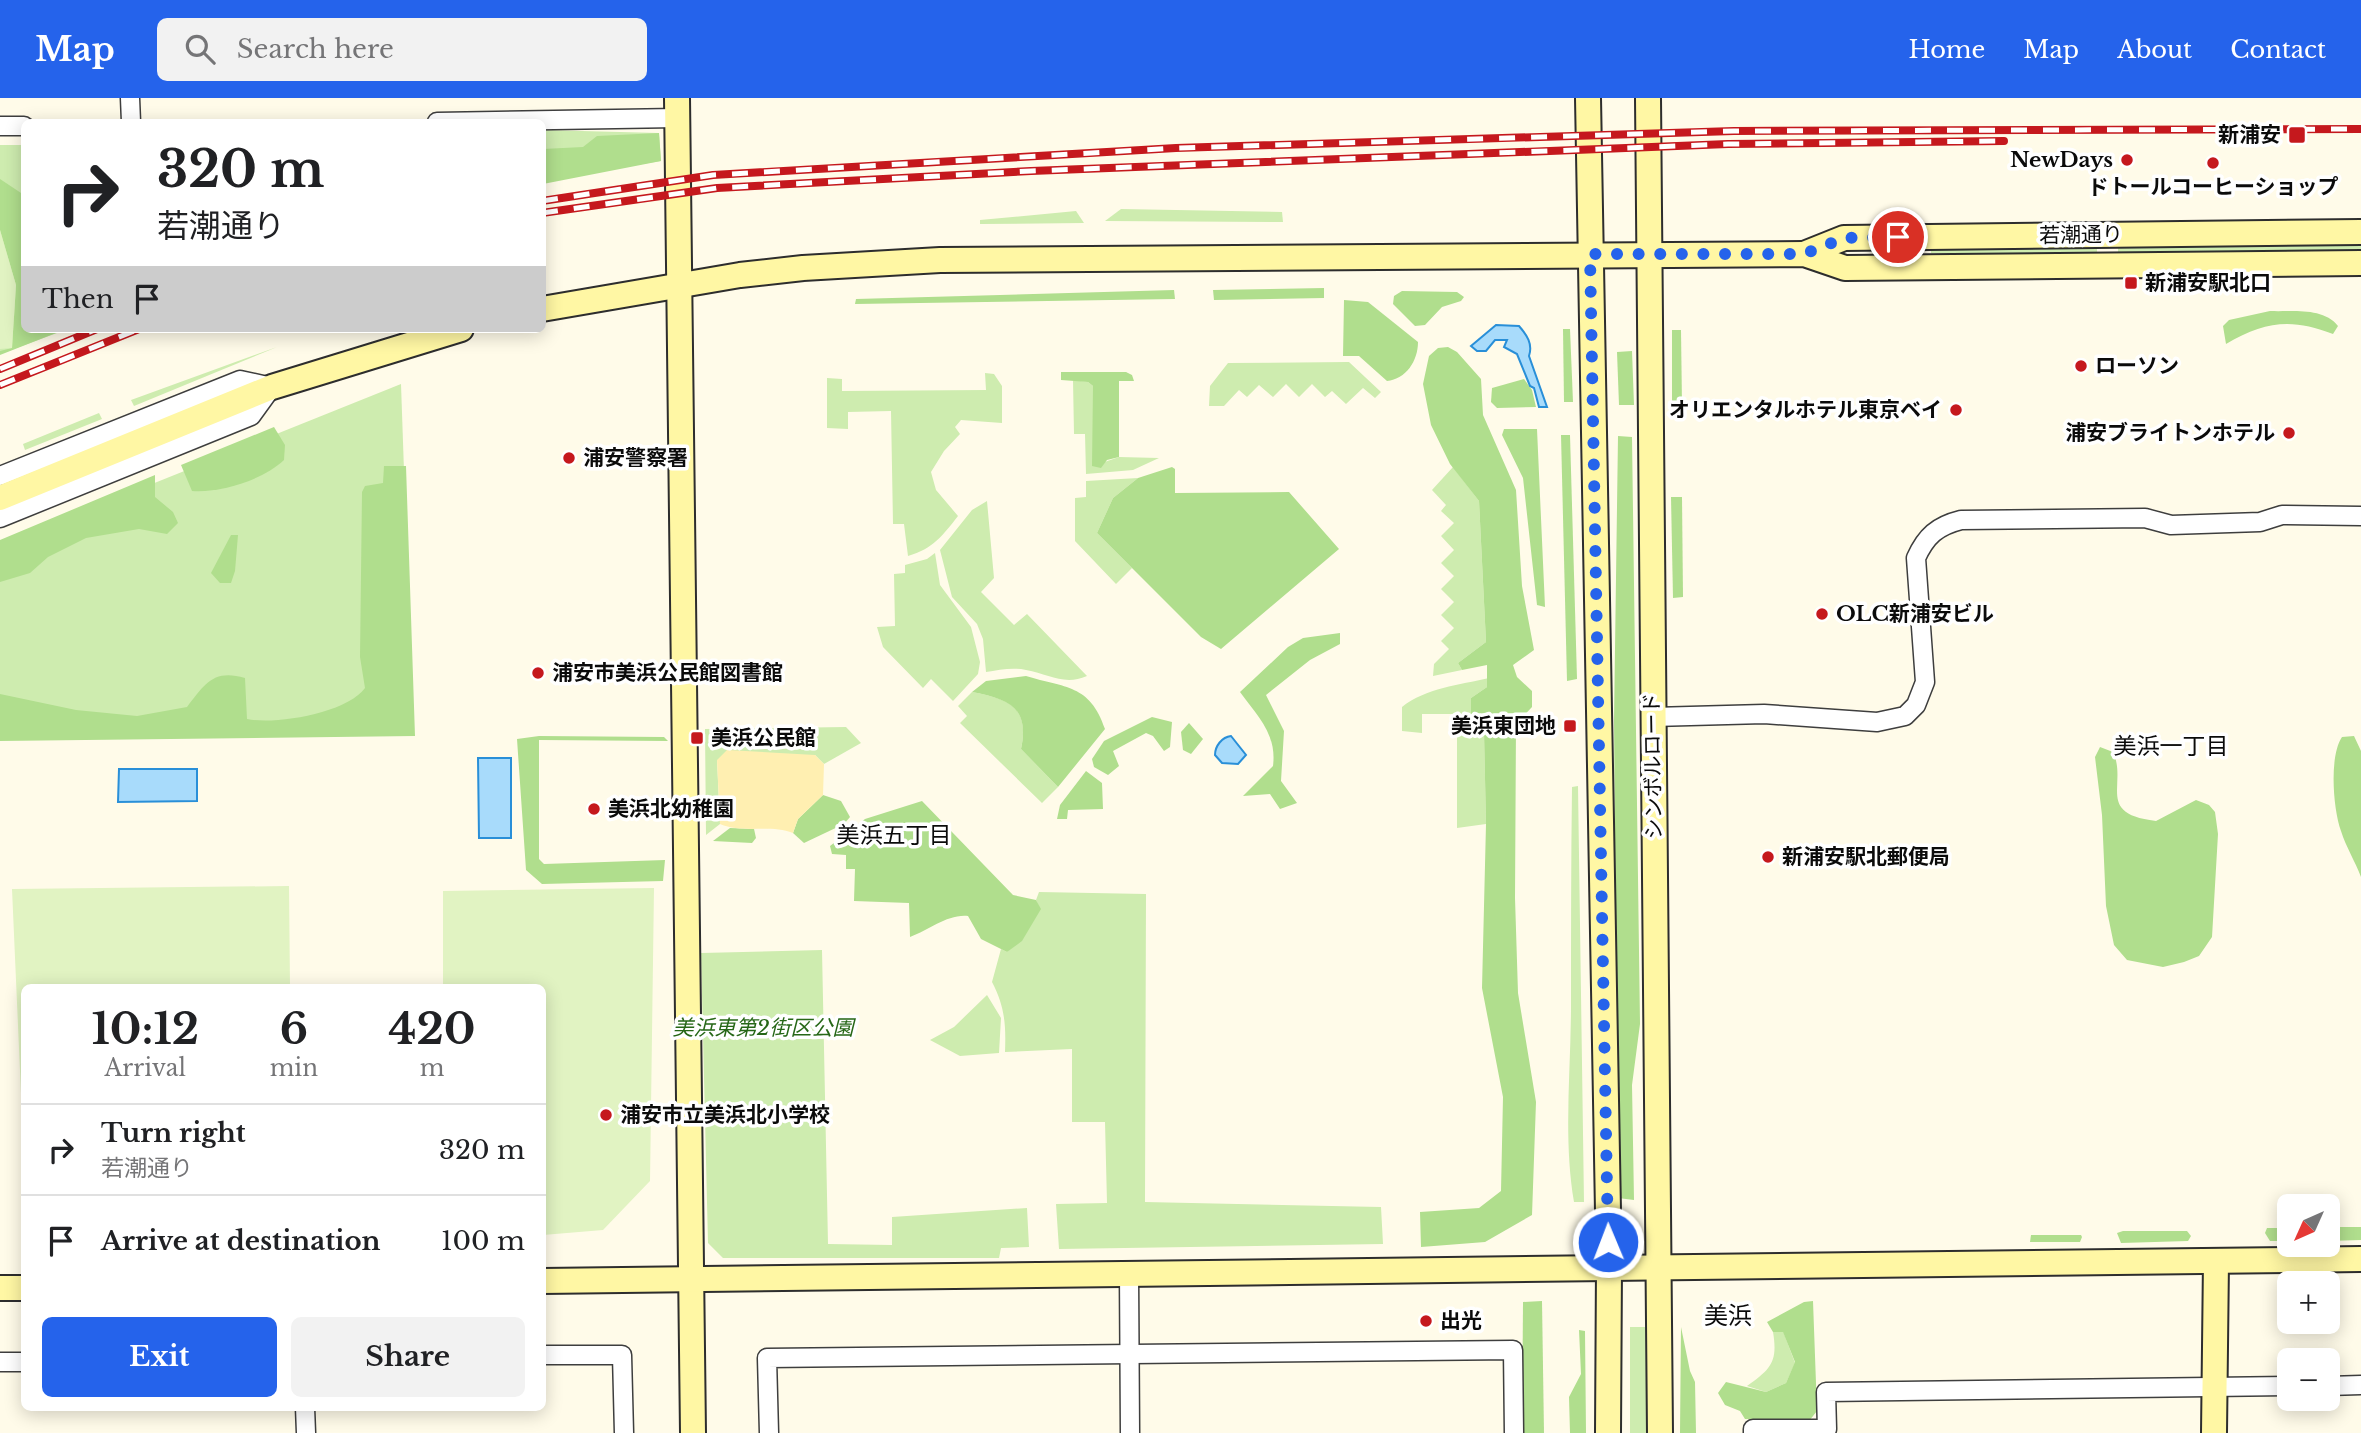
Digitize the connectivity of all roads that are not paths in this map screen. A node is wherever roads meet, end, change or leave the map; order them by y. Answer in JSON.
{"nodes":[{"id":1,"x":131,"y":98,"type":"edge"},
{"id":2,"x":1588,"y":98,"type":"edge"},
{"id":3,"x":1648,"y":98,"type":"edge"},
{"id":4,"x":677,"y":108,"type":"edge"},
{"id":5,"x":131,"y":119,"type":"edge"},
{"id":6,"x":488,"y":119,"type":"edge"},
{"id":7,"x":0,"y":126,"type":"edge"},
{"id":8,"x":21,"y":126,"type":"edge"},
{"id":9,"x":2361,"y":232,"type":"edge"},
{"id":10,"x":1590,"y":254,"type":"junction"},
{"id":11,"x":1804,"y":254,"type":"junction"},
{"id":12,"x":1648,"y":255,"type":"junction"},
{"id":13,"x":2361,"y":263,"type":"edge"},
{"id":14,"x":680,"y":284,"type":"junction"},
{"id":15,"x":546,"y":308,"type":"edge"},
{"id":16,"x":448,"y":333,"type":"edge"},
{"id":17,"x":272,"y":387,"type":"junction"},
{"id":18,"x":0,"y":476,"type":"edge"},
{"id":19,"x":0,"y":498,"type":"edge"},
{"id":20,"x":2361,"y":516,"type":"edge"},
{"id":21,"x":0,"y":518,"type":"edge"},
{"id":22,"x":1653,"y":717,"type":"junction"},
{"id":23,"x":2361,"y":1259,"type":"edge"},
{"id":24,"x":2216,"y":1261,"type":"junction"},
{"id":25,"x":1609,"y":1267,"type":"junction"},
{"id":26,"x":1660,"y":1267,"type":"junction"},
{"id":27,"x":1129,"y":1273,"type":"junction"},
{"id":28,"x":692,"y":1278,"type":"junction"},
{"id":29,"x":546,"y":1281,"type":"edge"},
{"id":30,"x":21,"y":1287,"type":"edge"},
{"id":31,"x":0,"y":1288,"type":"edge"},
{"id":32,"x":1129,"y":1354,"type":"junction"},
{"id":33,"x":546,"y":1355,"type":"edge"},
{"id":34,"x":0,"y":1362,"type":"edge"},
{"id":35,"x":21,"y":1362,"type":"edge"},
{"id":36,"x":2340,"y":1385,"type":"edge"},
{"id":37,"x":2361,"y":1385,"type":"edge"},
{"id":38,"x":2277,"y":1386,"type":"edge"},
{"id":39,"x":2214,"y":1387,"type":"junction"},
{"id":40,"x":305,"y":1411,"type":"edge"},
{"id":41,"x":306,"y":1433,"type":"edge"},
{"id":42,"x":624,"y":1433,"type":"edge"},
{"id":43,"x":693,"y":1433,"type":"edge"},
{"id":44,"x":769,"y":1433,"type":"edge"},
{"id":45,"x":1130,"y":1433,"type":"edge"},
{"id":46,"x":1514,"y":1433,"type":"edge"},
{"id":47,"x":1608,"y":1433,"type":"edge"},
{"id":48,"x":1660,"y":1433,"type":"edge"},
{"id":49,"x":1753,"y":1433,"type":"edge"},
{"id":50,"x":2214,"y":1433,"type":"edge"}],
"edges":[{"from":1,"to":5,"type":"street"},
{"from":2,"to":10,"type":"street"},
{"from":3,"to":12,"type":"street","name":"シンボルロード"},
{"from":4,"to":6,"type":"street"},
{"from":4,"to":14,"type":"street"},
{"from":7,"to":8,"type":"street"},
{"from":9,"to":11,"type":"street","name":"若潮通り"},
{"from":10,"to":12,"type":"street","name":"若潮通り"},
{"from":10,"to":14,"type":"street","name":"若潮通り"},
{"from":10,"to":25,"type":"street"},
{"from":11,"to":12,"type":"street","name":"若潮通り"},
{"from":11,"to":13,"type":"street","name":"若潮通り"},
{"from":12,"to":22,"type":"street","name":"シンボルロード"},
{"from":14,"to":15,"type":"street","name":"若潮通り"},
{"from":14,"to":28,"type":"street"},
{"from":16,"to":17,"type":"street"},
{"from":17,"to":18,"type":"street"},
{"from":17,"to":19,"type":"street"},
{"from":17,"to":21,"type":"street"},
{"from":20,"to":22,"type":"street"},
{"from":22,"to":26,"type":"street","name":"シンボルロード"},
{"from":23,"to":24,"type":"street"},
{"from":24,"to":26,"type":"street"},
{"from":24,"to":39,"type":"street"},
{"from":25,"to":26,"type":"street"},
{"from":25,"to":27,"type":"street"},
{"from":25,"to":47,"type":"street"},
{"from":26,"to":48,"type":"street","name":"シンボルロード"},
{"from":27,"to":28,"type":"street"},
{"from":27,"to":32,"type":"street"},
{"from":28,"to":29,"type":"street"},
{"from":28,"to":43,"type":"street"},
{"from":30,"to":31,"type":"street"},
{"from":32,"to":44,"type":"street"},
{"from":32,"to":45,"type":"street"},
{"from":32,"to":46,"type":"street"},
{"from":33,"to":42,"type":"street"},
{"from":34,"to":35,"type":"street"},
{"from":36,"to":37,"type":"street"},
{"from":38,"to":39,"type":"street"},
{"from":39,"to":49,"type":"street"},
{"from":39,"to":50,"type":"street"},
{"from":40,"to":41,"type":"street"}]}
